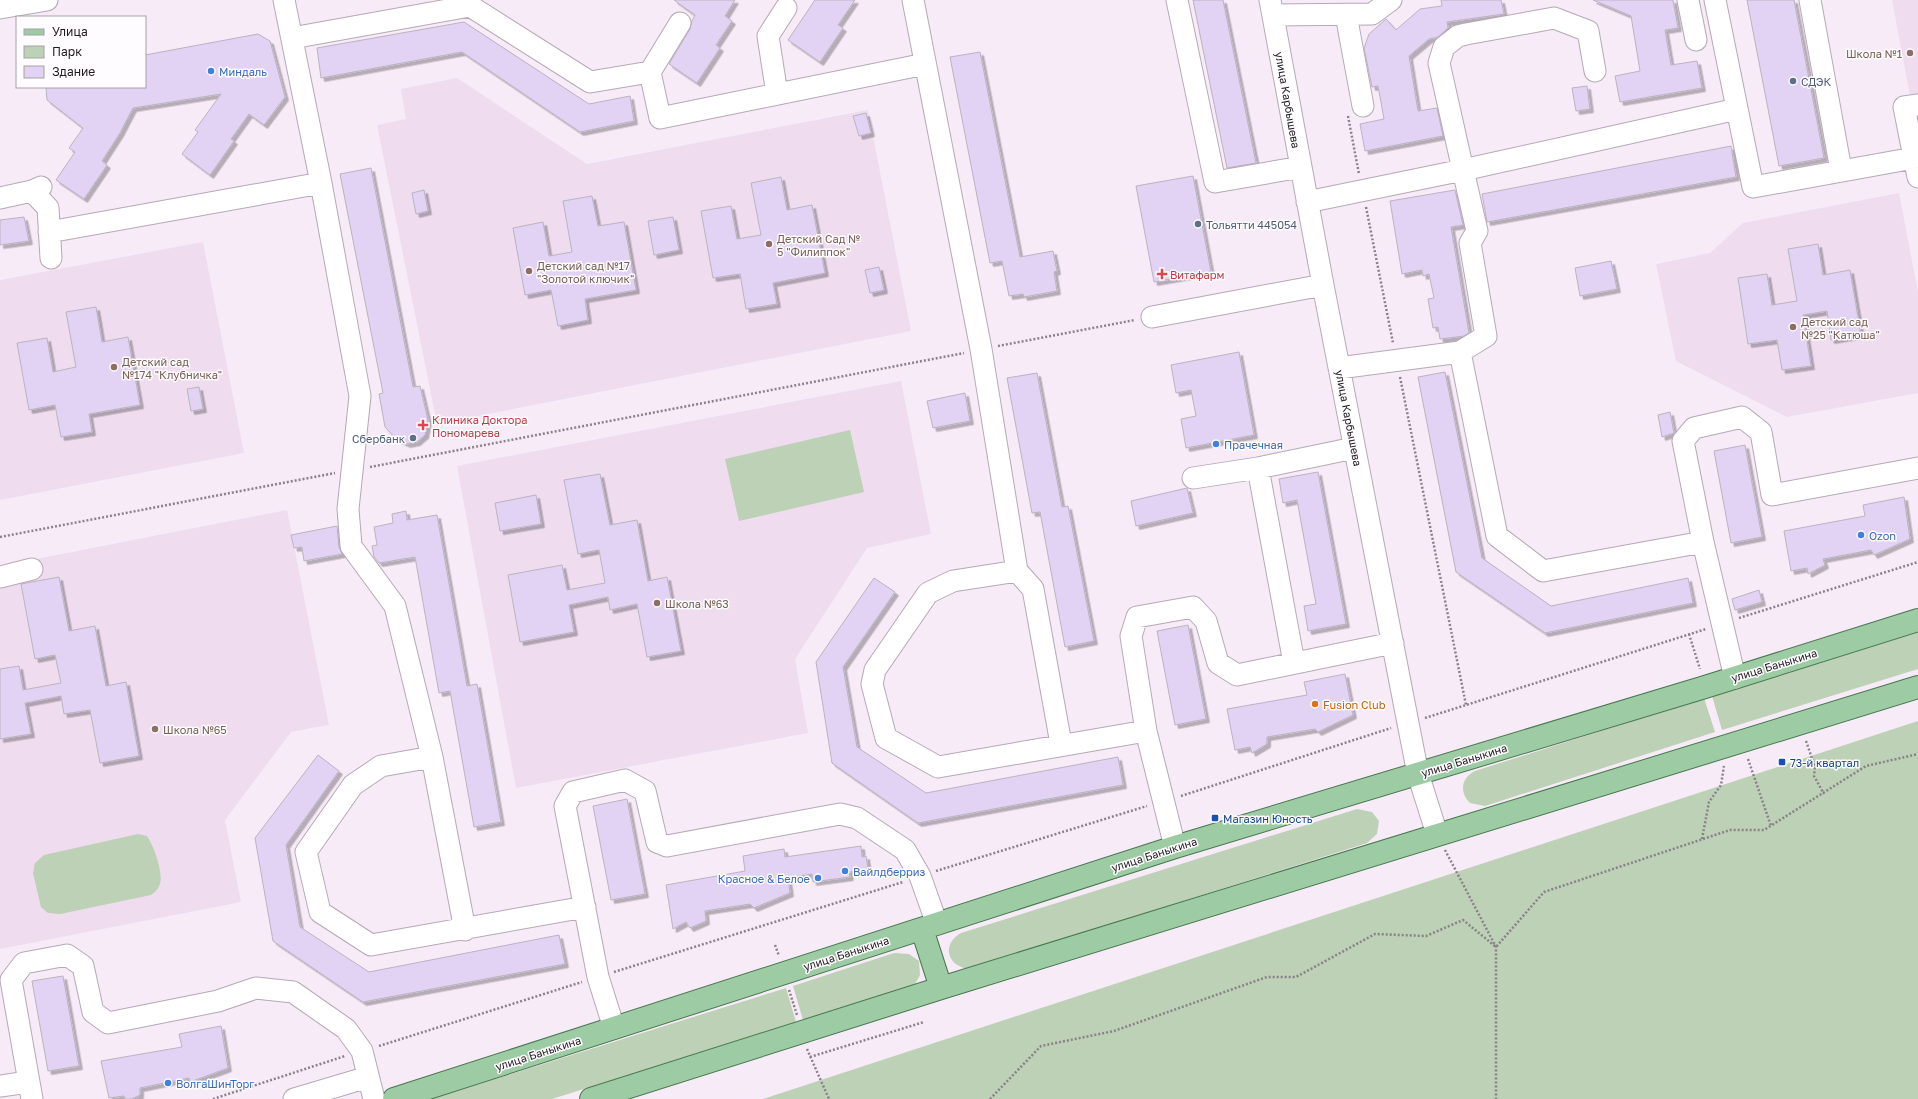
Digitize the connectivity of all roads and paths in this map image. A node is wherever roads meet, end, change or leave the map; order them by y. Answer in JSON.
{"nodes":[{"id":1,"x":47,"y":0,"type":"edge"},
{"id":2,"x":284,"y":0,"type":"edge"},
{"id":3,"x":913,"y":0,"type":"edge"},
{"id":4,"x":1177,"y":0,"type":"edge"},
{"id":5,"x":1391,"y":0,"type":"edge"},
{"id":6,"x":1688,"y":0,"type":"edge"},
{"id":7,"x":1715,"y":0,"type":"edge"},
{"id":8,"x":1810,"y":0,"type":"edge"},
{"id":9,"x":0,"y":8,"type":"edge"},
{"id":10,"x":786,"y":8,"type":"dead end"},
{"id":11,"x":1271,"y":8,"type":"edge"},
{"id":12,"x":1346,"y":15,"type":"junction"},
{"id":13,"x":680,"y":23,"type":"dead end"},
{"id":14,"x":292,"y":38,"type":"junction"},
{"id":15,"x":1696,"y":40,"type":"dead end"},
{"id":16,"x":925,"y":64,"type":"junction"},
{"id":17,"x":1595,"y":71,"type":"dead end"},
{"id":18,"x":650,"y":72,"type":"junction"},
{"id":19,"x":776,"y":94,"type":"junction"},
{"id":20,"x":1918,"y":105,"type":"edge"},
{"id":21,"x":1363,"y":106,"type":"dead end"},
{"id":22,"x":1738,"y":109,"type":"junction"},
{"id":23,"x":1301,"y":167,"type":"junction"},
{"id":24,"x":1916,"y":167,"type":"edge"},
{"id":25,"x":1463,"y":170,"type":"junction"},
{"id":26,"x":1841,"y":170,"type":"junction"},
{"id":27,"x":321,"y":183,"type":"junction"},
{"id":28,"x":0,"y":198,"type":"edge"},
{"id":29,"x":1307,"y":202,"type":"junction"},
{"id":30,"x":49,"y":232,"type":"junction"},
{"id":31,"x":51,"y":258,"type":"dead end"},
{"id":32,"x":1323,"y":285,"type":"junction"},
{"id":33,"x":1152,"y":317,"type":"joint"},
{"id":34,"x":980,"y":350,"type":"junction"},
{"id":35,"x":1460,"y":352,"type":"junction"},
{"id":36,"x":1339,"y":368,"type":"junction"},
{"id":37,"x":1354,"y":448,"type":"junction"},
{"id":38,"x":1258,"y":468,"type":"junction"},
{"id":39,"x":1918,"y":468,"type":"edge"},
{"id":40,"x":352,"y":470,"type":"junction"},
{"id":41,"x":1193,"y":478,"type":"dead end"},
{"id":42,"x":0,"y":537,"type":"edge"},
{"id":43,"x":1703,"y":542,"type":"junction"},
{"id":44,"x":1918,"y":562,"type":"edge"},
{"id":45,"x":32,"y":569,"type":"dead end"},
{"id":46,"x":1017,"y":571,"type":"junction"},
{"id":47,"x":0,"y":577,"type":"edge"},
{"id":48,"x":1918,"y":620,"type":"edge"},
{"id":49,"x":1722,"y":623,"type":"junction"},
{"id":50,"x":1689,"y":634,"type":"junction"},
{"id":51,"x":1393,"y":643,"type":"junction"},
{"id":52,"x":1294,"y":663,"type":"junction"},
{"id":53,"x":1700,"y":670,"type":"dead end"},
{"id":54,"x":1735,"y":678,"type":"junction"},
{"id":55,"x":1918,"y":687,"type":"edge"},
{"id":56,"x":1408,"y":723,"type":"junction"},
{"id":57,"x":1146,"y":730,"type":"junction"},
{"id":58,"x":1806,"y":740,"type":"dead end"},
{"id":59,"x":1061,"y":744,"type":"junction"},
{"id":60,"x":1918,"y":754,"type":"edge"},
{"id":61,"x":432,"y":757,"type":"junction"},
{"id":62,"x":1748,"y":759,"type":"dead end"},
{"id":63,"x":1722,"y":766,"type":"dead end"},
{"id":64,"x":1418,"y":774,"type":"junction"},
{"id":65,"x":1824,"y":794,"type":"junction"},
{"id":66,"x":1164,"y":801,"type":"junction"},
{"id":67,"x":1771,"y":826,"type":"junction"},
{"id":68,"x":1436,"y":834,"type":"junction"},
{"id":69,"x":1702,"y":839,"type":"junction"},
{"id":70,"x":1175,"y":847,"type":"junction"},
{"id":71,"x":920,"y":876,"type":"junction"},
{"id":72,"x":584,"y":907,"type":"junction"},
{"id":73,"x":930,"y":926,"type":"junction"},
{"id":74,"x":465,"y":930,"type":"junction"},
{"id":75,"x":776,"y":945,"type":"dead end"},
{"id":76,"x":1496,"y":947,"type":"junction"},
{"id":77,"x":784,"y":973,"type":"junction"},
{"id":78,"x":598,"y":977,"type":"junction"},
{"id":79,"x":940,"y":988,"type":"junction"},
{"id":80,"x":924,"y":1022,"type":"dead end"},
{"id":81,"x":614,"y":1028,"type":"junction"},
{"id":82,"x":802,"y":1032,"type":"junction"},
{"id":83,"x":362,"y":1051,"type":"junction"},
{"id":84,"x":810,"y":1057,"type":"junction"},
{"id":85,"x":368,"y":1078,"type":"junction"},
{"id":86,"x":0,"y":1086,"type":"edge"},
{"id":87,"x":30,"y":1090,"type":"edge"},
{"id":88,"x":213,"y":1099,"type":"edge"},
{"id":89,"x":294,"y":1099,"type":"edge"},
{"id":90,"x":374,"y":1099,"type":"edge"},
{"id":91,"x":394,"y":1099,"type":"edge"},
{"id":92,"x":591,"y":1099,"type":"edge"},
{"id":93,"x":829,"y":1099,"type":"edge"},
{"id":94,"x":990,"y":1099,"type":"edge"},
{"id":95,"x":1496,"y":1099,"type":"edge"}],
"edges":[{"from":1,"to":9,"type":"street"},
{"from":2,"to":14,"type":"street"},
{"from":3,"to":16,"type":"street"},
{"from":4,"to":23,"type":"street"},
{"from":5,"to":12,"type":"street"},
{"from":6,"to":15,"type":"street"},
{"from":7,"to":22,"type":"street"},
{"from":8,"to":26,"type":"street"},
{"from":10,"to":19,"type":"street"},
{"from":11,"to":12,"type":"street"},
{"from":11,"to":23,"type":"street","name":"улица Карбышева"},
{"from":12,"to":21,"type":"street"},
{"from":13,"to":18,"type":"street"},
{"from":14,"to":18,"type":"street"},
{"from":14,"to":27,"type":"street"},
{"from":16,"to":19,"type":"street"},
{"from":16,"to":34,"type":"street"},
{"from":17,"to":25,"type":"street"},
{"from":18,"to":19,"type":"street"},
{"from":20,"to":24,"type":"street"},
{"from":22,"to":25,"type":"street"},
{"from":22,"to":26,"type":"street"},
{"from":23,"to":29,"type":"street","name":"улица Карбышева"},
{"from":24,"to":26,"type":"street"},
{"from":25,"to":29,"type":"street"},
{"from":25,"to":35,"type":"street"},
{"from":27,"to":30,"type":"street"},
{"from":27,"to":40,"type":"street"},
{"from":28,"to":30,"type":"street"},
{"from":29,"to":32,"type":"street","name":"улица Карбышева"},
{"from":30,"to":31,"type":"street"},
{"from":32,"to":33,"type":"street"},
{"from":32,"to":36,"type":"street","name":"улица Карбышева"},
{"from":33,"to":34,"type":"path"},
{"from":34,"to":40,"type":"path"},
{"from":34,"to":46,"type":"street"},
{"from":35,"to":36,"type":"street"},
{"from":35,"to":43,"type":"street"},
{"from":36,"to":37,"type":"street","name":"улица Карбышева"},
{"from":37,"to":38,"type":"street"},
{"from":37,"to":51,"type":"street","name":"улица Карбышева"},
{"from":38,"to":41,"type":"street"},
{"from":38,"to":52,"type":"street"},
{"from":39,"to":43,"type":"street"},
{"from":40,"to":42,"type":"path"},
{"from":40,"to":61,"type":"street"},
{"from":43,"to":49,"type":"street"},
{"from":44,"to":49,"type":"path"},
{"from":45,"to":47,"type":"street"},
{"from":46,"to":59,"type":"street"},
{"from":46,"to":59,"type":"street"},
{"from":48,"to":54,"type":"main road","name":"улица Баныкина"},
{"from":49,"to":50,"type":"path"},
{"from":49,"to":54,"type":"street"},
{"from":50,"to":53,"type":"path"},
{"from":50,"to":56,"type":"path"},
{"from":51,"to":52,"type":"street"},
{"from":51,"to":56,"type":"street","name":"улица Карбышева"},
{"from":52,"to":57,"type":"street"},
{"from":54,"to":64,"type":"main road","name":"улица Баныкина"},
{"from":55,"to":68,"type":"main road"},
{"from":56,"to":64,"type":"street","name":"улица Карбышева"},
{"from":56,"to":66,"type":"path"},
{"from":57,"to":59,"type":"street"},
{"from":57,"to":66,"type":"street"},
{"from":58,"to":65,"type":"path"},
{"from":60,"to":65,"type":"path"},
{"from":61,"to":74,"type":"street"},
{"from":61,"to":74,"type":"street"},
{"from":62,"to":67,"type":"path"},
{"from":63,"to":69,"type":"path"},
{"from":64,"to":68,"type":"street","name":"улица Карбышева"},
{"from":64,"to":70,"type":"main road","name":"улица Баныкина"},
{"from":65,"to":67,"type":"path"},
{"from":66,"to":70,"type":"street"},
{"from":66,"to":71,"type":"path"},
{"from":67,"to":69,"type":"path"},
{"from":68,"to":76,"type":"path"},
{"from":68,"to":79,"type":"main road"},
{"from":69,"to":76,"type":"path"},
{"from":70,"to":73,"type":"main road","name":"улица Баныкина"},
{"from":71,"to":72,"type":"street"},
{"from":71,"to":73,"type":"street"},
{"from":71,"to":78,"type":"path"},
{"from":72,"to":74,"type":"street"},
{"from":72,"to":78,"type":"street"},
{"from":73,"to":77,"type":"main road","name":"улица Баныкина"},
{"from":73,"to":79,"type":"main road"},
{"from":75,"to":77,"type":"path"},
{"from":76,"to":94,"type":"path"},
{"from":76,"to":95,"type":"path"},
{"from":77,"to":81,"type":"main road","name":"улица Баныкина"},
{"from":77,"to":82,"type":"path"},
{"from":78,"to":81,"type":"street"},
{"from":78,"to":83,"type":"path"},
{"from":79,"to":82,"type":"main road"},
{"from":80,"to":84,"type":"path"},
{"from":81,"to":91,"type":"main road","name":"улица Баныкина"},
{"from":82,"to":84,"type":"path"},
{"from":82,"to":92,"type":"main road"},
{"from":83,"to":85,"type":"street"},
{"from":83,"to":87,"type":"street"},
{"from":83,"to":88,"type":"path"},
{"from":84,"to":93,"type":"path"},
{"from":85,"to":89,"type":"street"},
{"from":85,"to":90,"type":"street"},
{"from":86,"to":87,"type":"street"}]}
